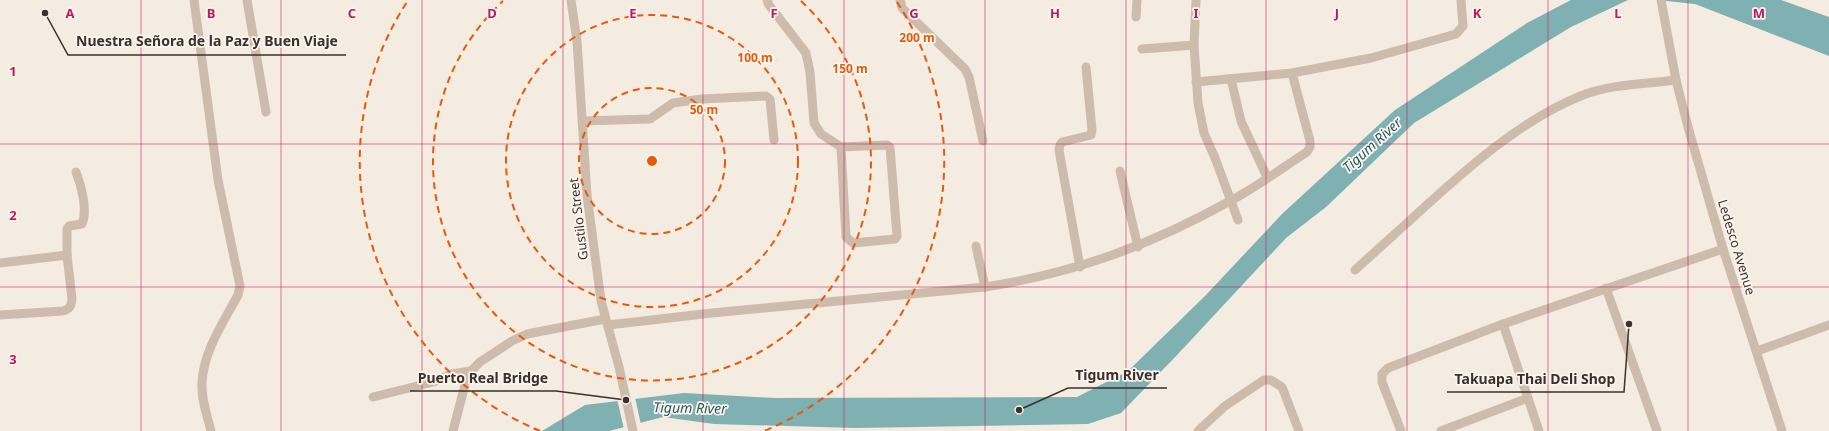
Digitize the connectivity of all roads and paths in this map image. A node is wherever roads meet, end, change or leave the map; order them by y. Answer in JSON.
{"nodes":[{"id":1,"x":194,"y":0,"type":"edge"},
{"id":2,"x":247,"y":0,"type":"edge"},
{"id":3,"x":571,"y":0,"type":"edge"},
{"id":4,"x":767,"y":0,"type":"edge"},
{"id":5,"x":900,"y":0,"type":"edge"},
{"id":6,"x":1137,"y":0,"type":"edge"},
{"id":7,"x":1196,"y":0,"type":"edge"},
{"id":8,"x":1461,"y":0,"type":"edge"},
{"id":9,"x":1661,"y":0,"type":"edge"},
{"id":10,"x":1136,"y":17,"type":"dead end"},
{"id":11,"x":1194,"y":45,"type":"junction"},
{"id":12,"x":1142,"y":49,"type":"dead end"},
{"id":13,"x":1086,"y":67,"type":"dead end"},
{"id":14,"x":1292,"y":73,"type":"junction"},
{"id":15,"x":1231,"y":79,"type":"junction"},
{"id":16,"x":1676,"y":80,"type":"junction"},
{"id":17,"x":1196,"y":82,"type":"junction"},
{"id":18,"x":266,"y":112,"type":"dead end"},
{"id":19,"x":582,"y":121,"type":"junction"},
{"id":20,"x":774,"y":140,"type":"dead end"},
{"id":21,"x":983,"y":141,"type":"dead end"},
{"id":22,"x":841,"y":147,"type":"junction"},
{"id":23,"x":1120,"y":171,"type":"dead end"},
{"id":24,"x":76,"y":172,"type":"dead end"},
{"id":25,"x":1267,"y":178,"type":"junction"},
{"id":26,"x":1231,"y":201,"type":"junction"},
{"id":27,"x":1238,"y":220,"type":"dead end"},
{"id":28,"x":976,"y":246,"type":"dead end"},
{"id":29,"x":1138,"y":246,"type":"junction"},
{"id":30,"x":1723,"y":249,"type":"junction"},
{"id":31,"x":67,"y":255,"type":"junction"},
{"id":32,"x":0,"y":263,"type":"edge"},
{"id":33,"x":1080,"y":267,"type":"junction"},
{"id":34,"x":1355,"y":270,"type":"dead end"},
{"id":35,"x":985,"y":287,"type":"junction"},
{"id":36,"x":1606,"y":288,"type":"junction"},
{"id":37,"x":0,"y":315,"type":"edge"},
{"id":38,"x":606,"y":322,"type":"junction"},
{"id":39,"x":1503,"y":324,"type":"junction"},
{"id":40,"x":1829,"y":325,"type":"edge"},
{"id":41,"x":1757,"y":351,"type":"junction"},
{"id":42,"x":471,"y":371,"type":"junction"},
{"id":43,"x":373,"y":397,"type":"dead end"},
{"id":44,"x":1528,"y":398,"type":"junction"},
{"id":45,"x":211,"y":431,"type":"edge"},
{"id":46,"x":453,"y":431,"type":"edge"},
{"id":47,"x":633,"y":431,"type":"edge"},
{"id":48,"x":1198,"y":431,"type":"edge"},
{"id":49,"x":1299,"y":431,"type":"edge"},
{"id":50,"x":1401,"y":431,"type":"edge"},
{"id":51,"x":1441,"y":431,"type":"edge"},
{"id":52,"x":1539,"y":431,"type":"edge"},
{"id":53,"x":1657,"y":431,"type":"edge"},
{"id":54,"x":1782,"y":431,"type":"edge"}],
"edges":[{"from":1,"to":45,"type":"street"},
{"from":2,"to":18,"type":"street"},
{"from":3,"to":19,"type":"street","name":"Gustilo Street"},
{"from":4,"to":22,"type":"street"},
{"from":5,"to":21,"type":"street"},
{"from":6,"to":10,"type":"street"},
{"from":7,"to":11,"type":"street"},
{"from":8,"to":14,"type":"street"},
{"from":9,"to":16,"type":"street","name":"Ledesco Avenue"},
{"from":11,"to":12,"type":"street"},
{"from":11,"to":17,"type":"street"},
{"from":13,"to":33,"type":"street"},
{"from":14,"to":15,"type":"street"},
{"from":14,"to":25,"type":"street"},
{"from":15,"to":17,"type":"street"},
{"from":15,"to":25,"type":"street"},
{"from":16,"to":30,"type":"street","name":"Ledesco Avenue"},
{"from":16,"to":34,"type":"street"},
{"from":17,"to":26,"type":"street"},
{"from":19,"to":20,"type":"street"},
{"from":19,"to":38,"type":"street","name":"Gustilo Street"},
{"from":22,"to":22,"type":"street"},
{"from":23,"to":29,"type":"street"},
{"from":24,"to":31,"type":"street"},
{"from":25,"to":26,"type":"street"},
{"from":26,"to":27,"type":"street"},
{"from":26,"to":29,"type":"street"},
{"from":28,"to":35,"type":"street"},
{"from":29,"to":33,"type":"street"},
{"from":30,"to":36,"type":"street"},
{"from":30,"to":41,"type":"street","name":"Ledesco Avenue"},
{"from":31,"to":32,"type":"street"},
{"from":31,"to":37,"type":"street"},
{"from":33,"to":35,"type":"street"},
{"from":35,"to":38,"type":"street"},
{"from":36,"to":39,"type":"street"},
{"from":36,"to":53,"type":"street"},
{"from":38,"to":42,"type":"street"},
{"from":38,"to":47,"type":"street","name":"Gustilo Street"},
{"from":39,"to":44,"type":"street"},
{"from":39,"to":50,"type":"street"},
{"from":40,"to":41,"type":"street"},
{"from":41,"to":54,"type":"street","name":"Ledesco Avenue"},
{"from":42,"to":43,"type":"street"},
{"from":42,"to":46,"type":"street"},
{"from":44,"to":51,"type":"street"},
{"from":44,"to":52,"type":"street"},
{"from":48,"to":49,"type":"street"}]}
